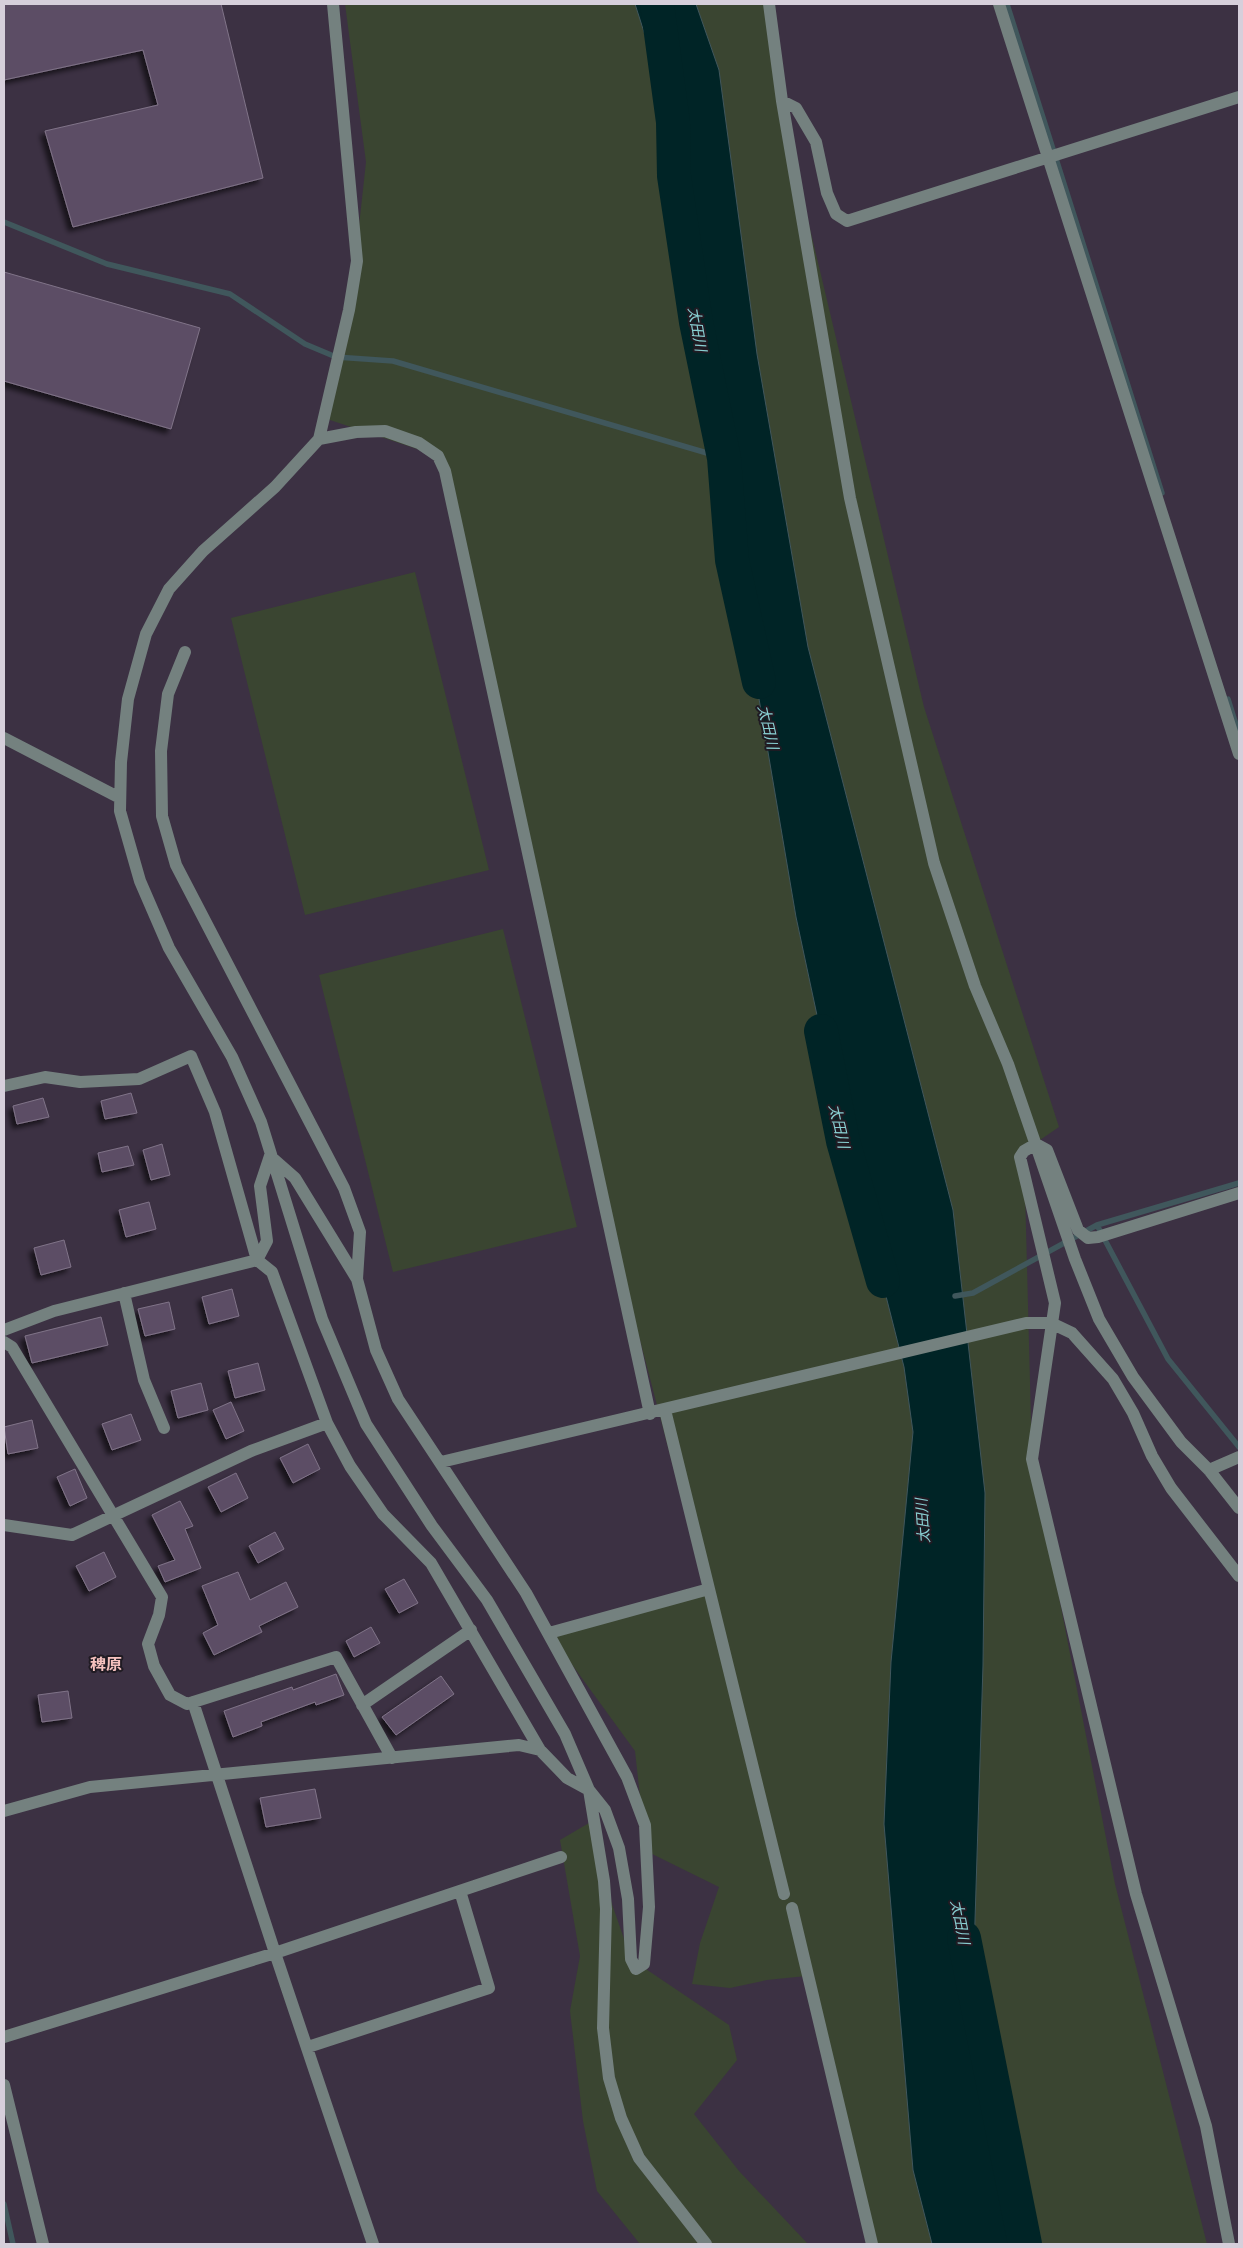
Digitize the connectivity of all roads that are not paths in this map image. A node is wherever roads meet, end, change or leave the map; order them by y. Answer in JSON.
{"nodes":[{"id":1,"x":334,"y":4,"type":"edge"},
{"id":2,"x":769,"y":4,"type":"edge"},
{"id":3,"x":999,"y":4,"type":"edge"},
{"id":4,"x":1239,"y":97,"type":"edge"},
{"id":5,"x":782,"y":102,"type":"junction"},
{"id":6,"x":1047,"y":156,"type":"junction"},
{"id":7,"x":319,"y":439,"type":"junction"},
{"id":8,"x":185,"y":652,"type":"dead end"},
{"id":9,"x":4,"y":738,"type":"edge"},
{"id":10,"x":1239,"y":754,"type":"edge"},
{"id":11,"x":120,"y":798,"type":"junction"},
{"id":12,"x":4,"y":1086,"type":"edge"},
{"id":13,"x":1036,"y":1144,"type":"junction"},
{"id":14,"x":270,"y":1156,"type":"junction"},
{"id":15,"x":1239,"y":1193,"type":"edge"},
{"id":16,"x":258,"y":1260,"type":"junction"},
{"id":17,"x":356,"y":1279,"type":"junction"},
{"id":18,"x":124,"y":1293,"type":"junction"},
{"id":19,"x":1052,"y":1323,"type":"junction"},
{"id":20,"x":4,"y":1330,"type":"edge"},
{"id":21,"x":4,"y":1342,"type":"edge"},
{"id":22,"x":665,"y":1410,"type":"junction"},
{"id":23,"x":650,"y":1414,"type":"junction"},
{"id":24,"x":327,"y":1423,"type":"junction"},
{"id":25,"x":164,"y":1428,"type":"dead end"},
{"id":26,"x":1239,"y":1457,"type":"edge"},
{"id":27,"x":441,"y":1462,"type":"junction"},
{"id":28,"x":1209,"y":1470,"type":"junction"},
{"id":29,"x":1239,"y":1508,"type":"edge"},
{"id":30,"x":114,"y":1517,"type":"junction"},
{"id":31,"x":4,"y":1525,"type":"edge"},
{"id":32,"x":1239,"y":1576,"type":"edge"},
{"id":33,"x":709,"y":1589,"type":"junction"},
{"id":34,"x":471,"y":1630,"type":"junction"},
{"id":35,"x":549,"y":1633,"type":"junction"},
{"id":36,"x":193,"y":1702,"type":"junction"},
{"id":37,"x":362,"y":1705,"type":"junction"},
{"id":38,"x":540,"y":1750,"type":"junction"},
{"id":39,"x":392,"y":1758,"type":"junction"},
{"id":40,"x":217,"y":1776,"type":"junction"},
{"id":41,"x":589,"y":1790,"type":"junction"},
{"id":42,"x":4,"y":1811,"type":"edge"},
{"id":43,"x":560,"y":1857,"type":"dead end"},
{"id":44,"x":460,"y":1891,"type":"junction"},
{"id":45,"x":784,"y":1894,"type":"dead end"},
{"id":46,"x":792,"y":1908,"type":"dead end"},
{"id":47,"x":275,"y":1953,"type":"junction"},
{"id":48,"x":4,"y":2036,"type":"edge"},
{"id":49,"x":308,"y":2047,"type":"junction"},
{"id":50,"x":4,"y":2085,"type":"edge"},
{"id":51,"x":43,"y":2244,"type":"edge"},
{"id":52,"x":374,"y":2244,"type":"edge"},
{"id":53,"x":706,"y":2244,"type":"edge"},
{"id":54,"x":872,"y":2244,"type":"edge"},
{"id":55,"x":1229,"y":2244,"type":"edge"}],
"edges":[{"from":1,"to":7,"type":"street"},
{"from":2,"to":5,"type":"street"},
{"from":3,"to":6,"type":"street"},
{"from":4,"to":6,"type":"street"},
{"from":5,"to":6,"type":"street"},
{"from":5,"to":13,"type":"street"},
{"from":6,"to":10,"type":"street"},
{"from":7,"to":11,"type":"street"},
{"from":7,"to":23,"type":"street"},
{"from":8,"to":17,"type":"street"},
{"from":9,"to":11,"type":"street"},
{"from":11,"to":14,"type":"street"},
{"from":12,"to":16,"type":"street"},
{"from":13,"to":15,"type":"street"},
{"from":13,"to":19,"type":"street"},
{"from":13,"to":28,"type":"street"},
{"from":14,"to":16,"type":"street"},
{"from":14,"to":17,"type":"street"},
{"from":14,"to":41,"type":"street"},
{"from":16,"to":18,"type":"street"},
{"from":16,"to":24,"type":"street"},
{"from":17,"to":27,"type":"street"},
{"from":18,"to":20,"type":"street"},
{"from":18,"to":25,"type":"street"},
{"from":19,"to":22,"type":"street"},
{"from":19,"to":32,"type":"street"},
{"from":19,"to":55,"type":"street"},
{"from":21,"to":30,"type":"street"},
{"from":22,"to":23,"type":"street"},
{"from":22,"to":33,"type":"street"},
{"from":23,"to":27,"type":"street"},
{"from":24,"to":30,"type":"street"},
{"from":24,"to":34,"type":"street"},
{"from":26,"to":28,"type":"street"},
{"from":27,"to":35,"type":"street"},
{"from":28,"to":29,"type":"street"},
{"from":30,"to":31,"type":"street"},
{"from":30,"to":36,"type":"street"},
{"from":33,"to":35,"type":"street"},
{"from":33,"to":45,"type":"street"},
{"from":34,"to":37,"type":"street"},
{"from":34,"to":38,"type":"street"},
{"from":35,"to":41,"type":"street"},
{"from":36,"to":37,"type":"street"},
{"from":36,"to":40,"type":"street"},
{"from":37,"to":39,"type":"street"},
{"from":38,"to":39,"type":"street"},
{"from":38,"to":41,"type":"street"},
{"from":39,"to":40,"type":"street"},
{"from":40,"to":42,"type":"street"},
{"from":40,"to":47,"type":"street"},
{"from":41,"to":53,"type":"street"},
{"from":43,"to":44,"type":"street"},
{"from":44,"to":47,"type":"street"},
{"from":44,"to":49,"type":"street"},
{"from":46,"to":54,"type":"street"},
{"from":47,"to":48,"type":"street"},
{"from":47,"to":49,"type":"street"},
{"from":49,"to":52,"type":"street"},
{"from":50,"to":51,"type":"street"}]}
